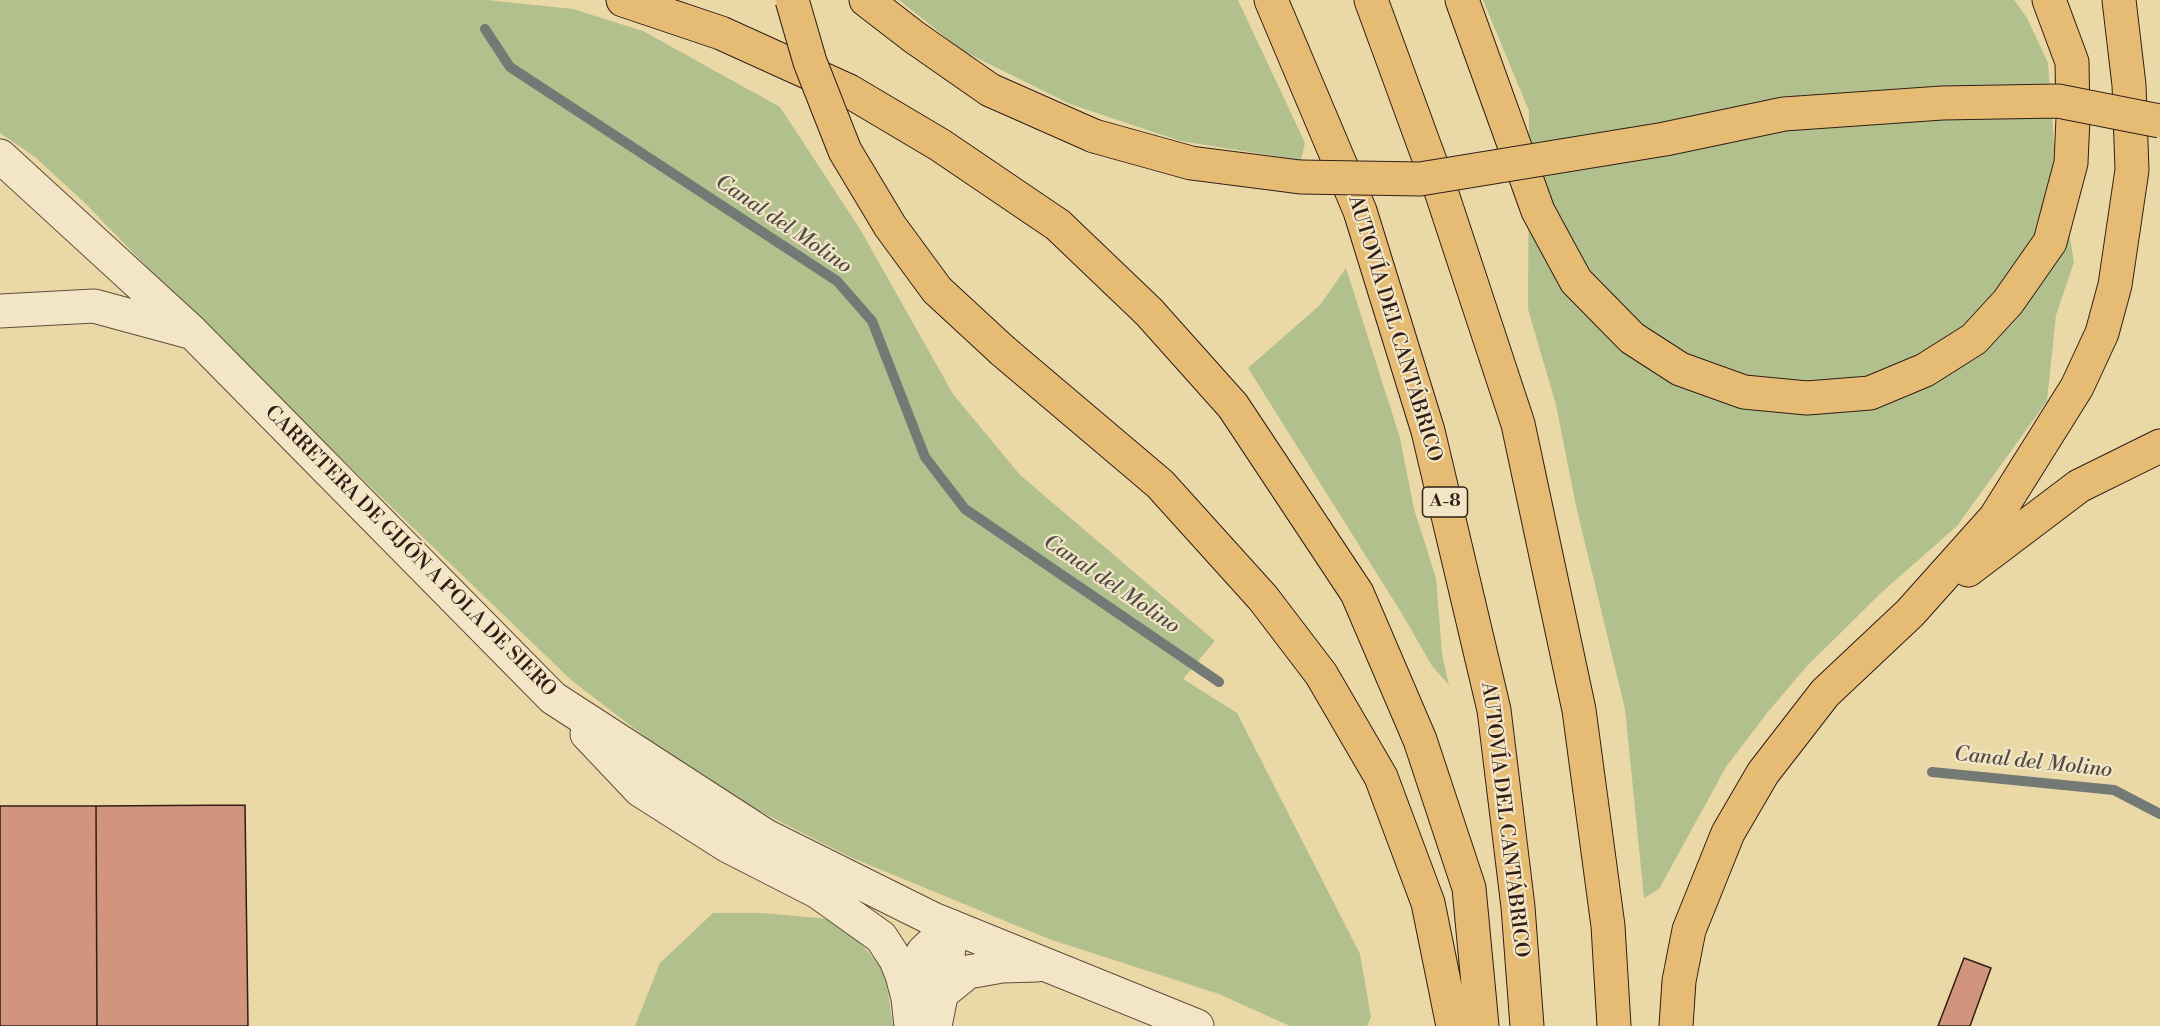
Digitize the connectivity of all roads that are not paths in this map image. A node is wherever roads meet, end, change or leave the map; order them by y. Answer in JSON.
{"nodes":[{"id":1,"x":623,"y":0,"type":"edge"},
{"id":2,"x":792,"y":0,"type":"edge"},
{"id":3,"x":866,"y":0,"type":"edge"},
{"id":4,"x":1271,"y":0,"type":"edge"},
{"id":5,"x":1371,"y":0,"type":"edge"},
{"id":6,"x":1462,"y":0,"type":"edge"},
{"id":7,"x":2049,"y":0,"type":"edge"},
{"id":8,"x":2119,"y":0,"type":"edge"},
{"id":9,"x":2160,"y":121,"type":"edge"},
{"id":10,"x":0,"y":156,"type":"edge"},
{"id":11,"x":0,"y":311,"type":"edge"},
{"id":12,"x":192,"y":332,"type":"junction"},
{"id":13,"x":2160,"y":446,"type":"edge"},
{"id":14,"x":1910,"y":613,"type":"junction"},
{"id":15,"x":553,"y":698,"type":"junction"},
{"id":16,"x":951,"y":926,"type":"junction"},
{"id":17,"x":1048,"y":965,"type":"junction"},
{"id":18,"x":941,"y":994,"type":"junction"},
{"id":19,"x":910,"y":1012,"type":"edge"},
{"id":20,"x":935,"y":1026,"type":"edge"},
{"id":21,"x":1197,"y":1026,"type":"edge"},
{"id":22,"x":1453,"y":1026,"type":"edge"},
{"id":23,"x":1482,"y":1026,"type":"edge"},
{"id":24,"x":1527,"y":1026,"type":"edge"},
{"id":25,"x":1614,"y":1026,"type":"edge"},
{"id":26,"x":1676,"y":1026,"type":"edge"}],
"edges":[{"from":1,"to":23,"type":"highway"},
{"from":2,"to":22,"type":"highway","bridge":true},
{"from":3,"to":9,"type":"highway","bridge":true},
{"from":4,"to":24,"type":"highway","name":"AUTOVÍA DEL CANTÁBRICO","number":"A-8"},
{"from":5,"to":25,"type":"highway"},
{"from":6,"to":7,"type":"highway"},
{"from":8,"to":14,"type":"highway"},
{"from":10,"to":12,"type":"street","name":"CARRETERA DE GIJÓN A POLA DE SIERO"},
{"from":11,"to":12,"type":"street"},
{"from":12,"to":15,"type":"street","name":"CARRETERA DE GIJÓN A POLA DE SIERO"},
{"from":13,"to":14,"type":"highway"},
{"from":14,"to":26,"type":"highway"},
{"from":15,"to":16,"type":"street","name":"CARRETERA DE GIJÓN A POLA DE SIERO"},
{"from":15,"to":19,"type":"street"},
{"from":16,"to":17,"type":"street","name":"CARRETERA DE GIJÓN A POLA DE SIERO"},
{"from":16,"to":18,"type":"street"},
{"from":16,"to":19,"type":"street"},
{"from":17,"to":18,"type":"street"},
{"from":17,"to":21,"type":"street","name":"CARRETERA DE GIJÓN A POLA DE SIERO"},
{"from":18,"to":20,"type":"street"}]}
